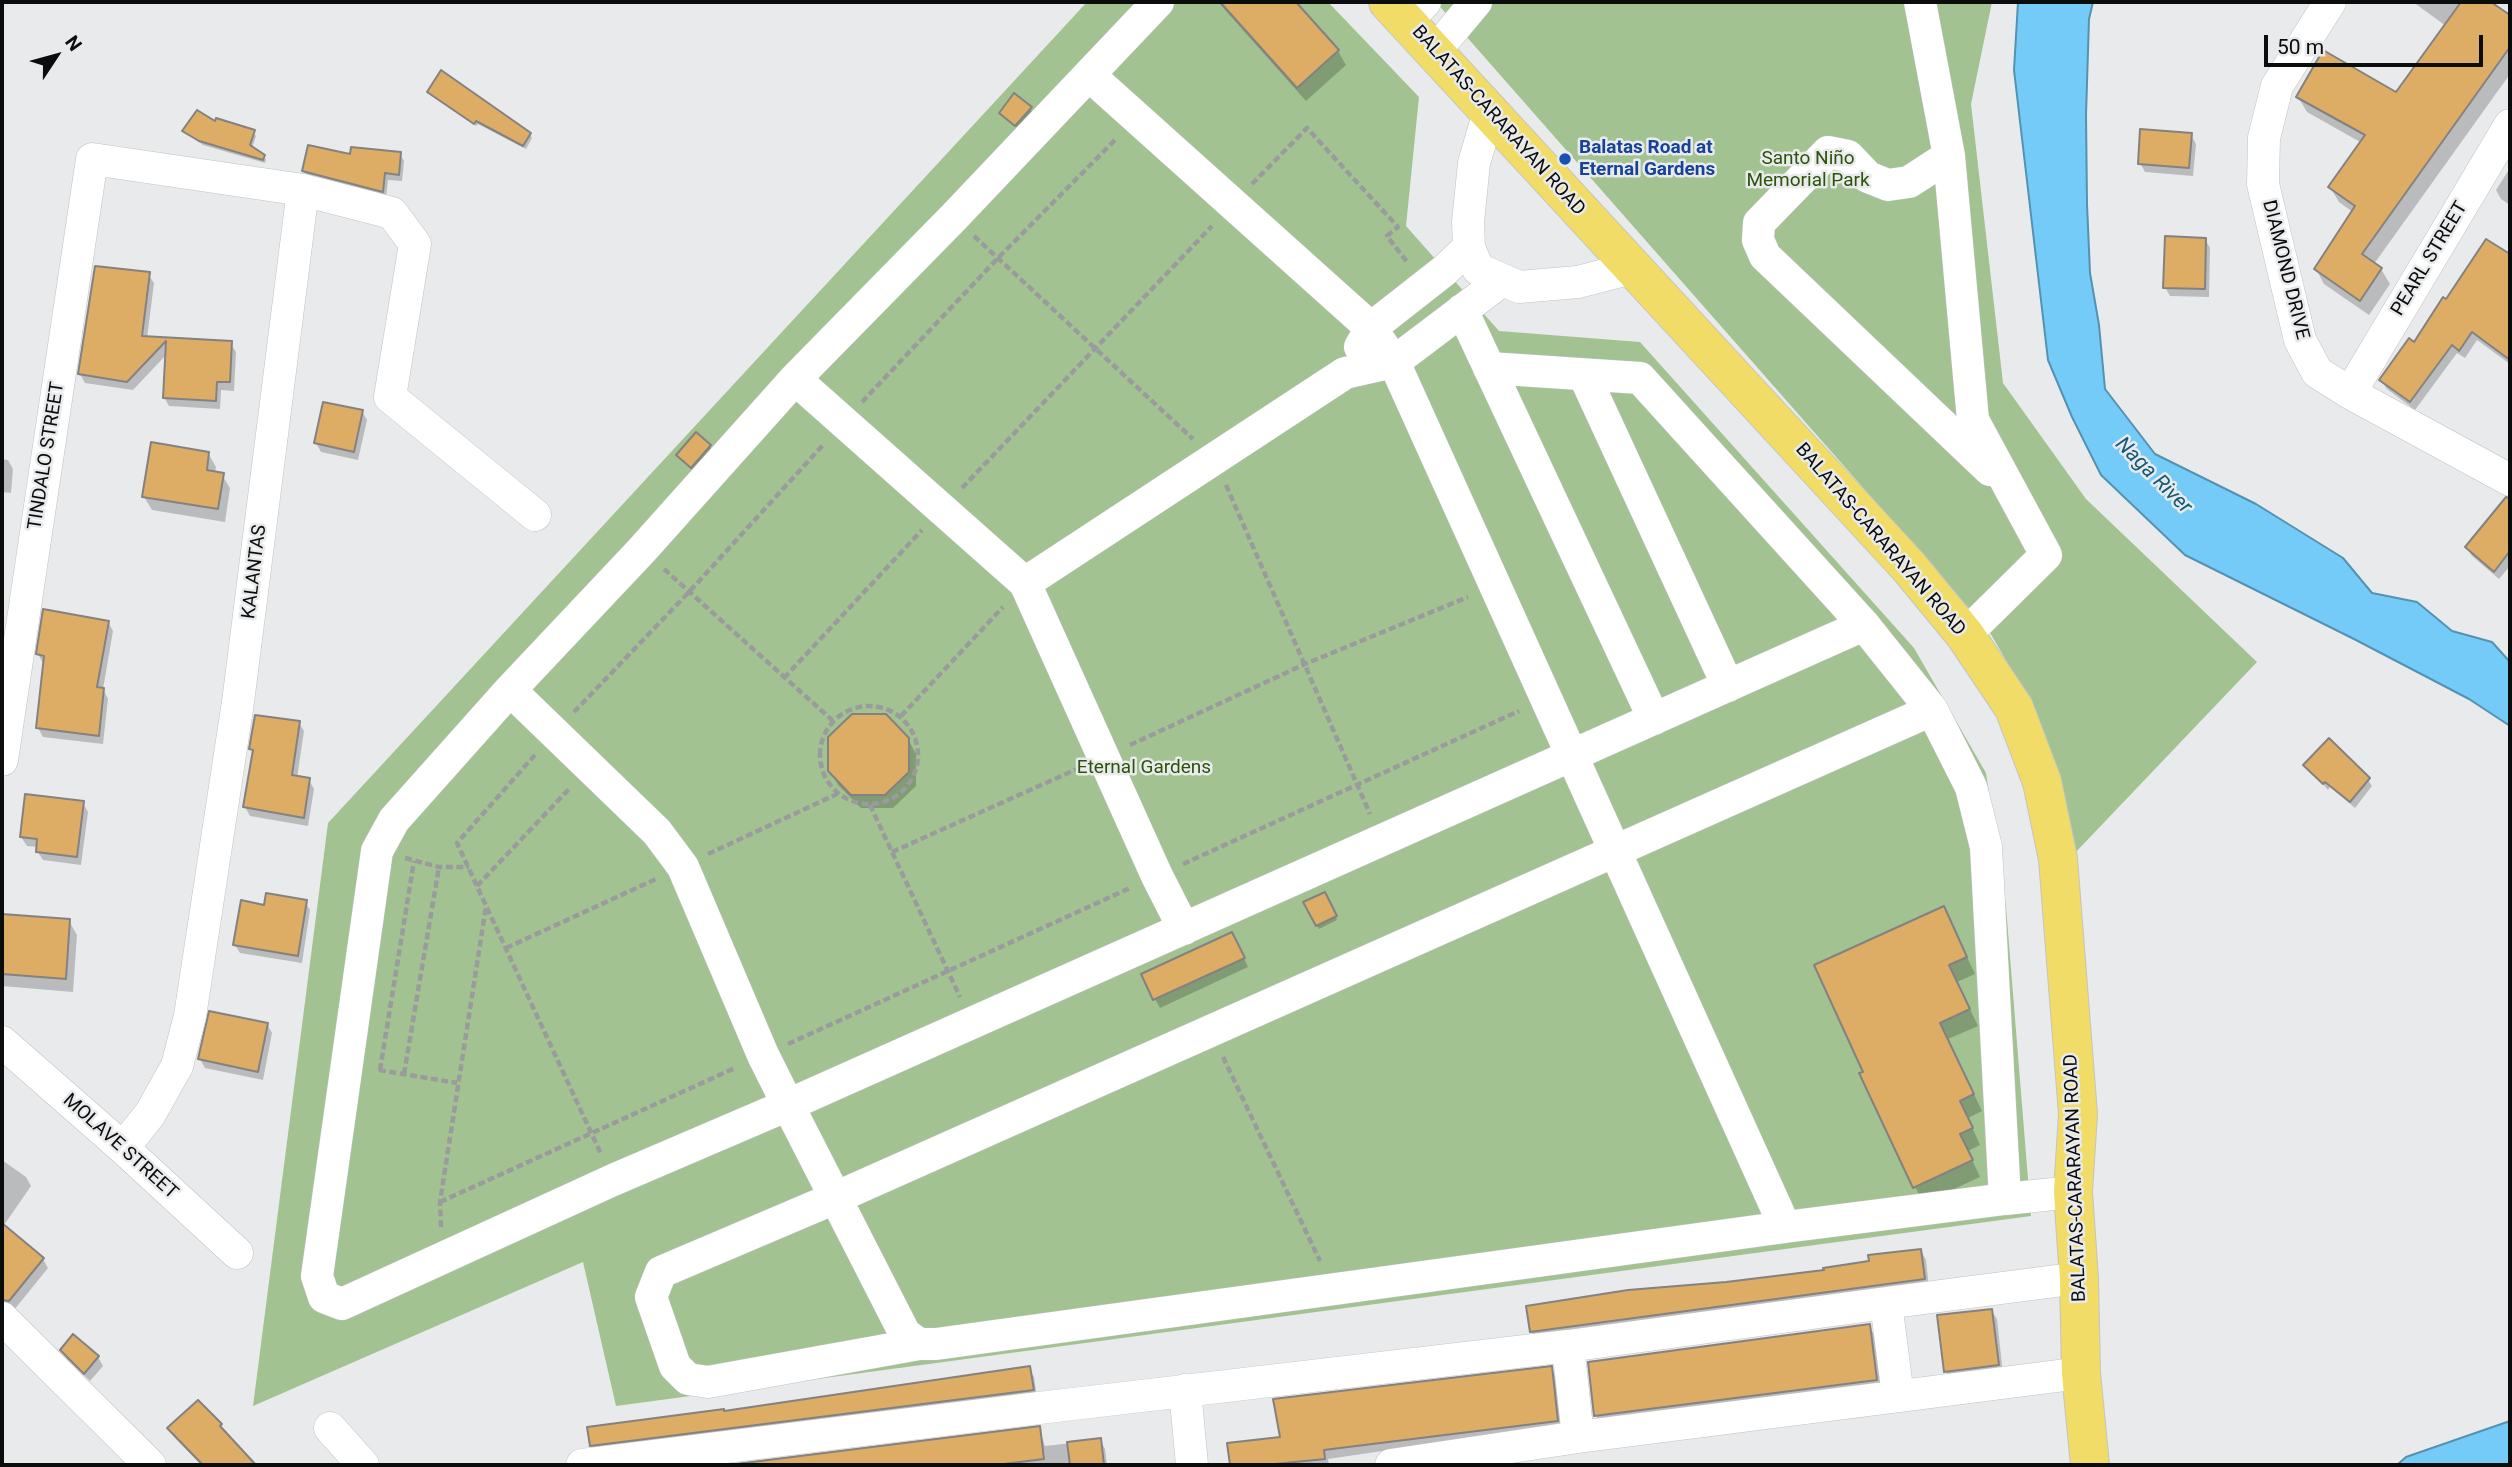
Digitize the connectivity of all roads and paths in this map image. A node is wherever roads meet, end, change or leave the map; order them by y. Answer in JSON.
{"nodes":[{"id":1,"x":1158,"y":2,"type":"edge"},
{"id":2,"x":1476,"y":2,"type":"edge"},
{"id":3,"x":1920,"y":2,"type":"edge"},
{"id":4,"x":2330,"y":2,"type":"edge"},
{"id":5,"x":1407,"y":8,"type":"edge"},
{"id":6,"x":1435,"y":51,"type":"junction"},
{"id":7,"x":1089,"y":75,"type":"junction"},
{"id":8,"x":1489,"y":112,"type":"junction"},
{"id":9,"x":1137,"y":117,"type":"junction"},
{"id":10,"x":2510,"y":125,"type":"edge"},
{"id":11,"x":1949,"y":156,"type":"junction"},
{"id":12,"x":303,"y":190,"type":"junction"},
{"id":13,"x":1233,"y":204,"type":"junction"},
{"id":14,"x":1469,"y":247,"type":"junction"},
{"id":15,"x":1632,"y":268,"type":"junction"},
{"id":16,"x":1501,"y":281,"type":"junction"},
{"id":17,"x":1426,"y":285,"type":"junction"},
{"id":18,"x":1462,"y":310,"type":"junction"},
{"id":19,"x":1371,"y":328,"type":"junction"},
{"id":20,"x":1394,"y":362,"type":"junction"},
{"id":21,"x":1489,"y":368,"type":"junction"},
{"id":22,"x":1345,"y":373,"type":"junction"},
{"id":23,"x":1584,"y":374,"type":"junction"},
{"id":24,"x":795,"y":379,"type":"junction"},
{"id":25,"x":2350,"y":393,"type":"junction"},
{"id":26,"x":844,"y":422,"type":"junction"},
{"id":27,"x":2510,"y":480,"type":"edge"},
{"id":28,"x":2010,"y":488,"type":"junction"},
{"id":29,"x":942,"y":509,"type":"junction"},
{"id":30,"x":534,"y":514,"type":"dead end"},
{"id":31,"x":642,"y":550,"type":"junction"},
{"id":32,"x":1025,"y":583,"type":"junction"},
{"id":33,"x":1495,"y":586,"type":"junction"},
{"id":34,"x":689,"y":592,"type":"junction"},
{"id":35,"x":1864,"y":625,"type":"junction"},
{"id":36,"x":1965,"y":635,"type":"junction"},
{"id":37,"x":784,"y":678,"type":"junction"},
{"id":38,"x":1728,"y":686,"type":"junction"},
{"id":39,"x":509,"y":690,"type":"junction"},
{"id":40,"x":1546,"y":698,"type":"junction"},
{"id":41,"x":1932,"y":710,"type":"junction"},
{"id":42,"x":901,"y":716,"type":"junction"},
{"id":43,"x":1654,"y":719,"type":"junction"},
{"id":44,"x":832,"y":720,"type":"junction"},
{"id":45,"x":554,"y":733,"type":"junction"},
{"id":46,"x":2,"y":756,"type":"edge"},
{"id":47,"x":1572,"y":756,"type":"junction"},
{"id":48,"x":1104,"y":757,"type":"junction"},
{"id":49,"x":590,"y":767,"type":"junction"},
{"id":50,"x":869,"y":805,"type":"junction"},
{"id":51,"x":1615,"y":850,"type":"junction"},
{"id":52,"x":377,"y":851,"type":"junction"},
{"id":53,"x":892,"y":852,"type":"junction"},
{"id":54,"x":414,"y":861,"type":"junction"},
{"id":55,"x":439,"y":867,"type":"junction"},
{"id":56,"x":468,"y":867,"type":"junction"},
{"id":57,"x":1157,"y":876,"type":"junction"},
{"id":58,"x":477,"y":886,"type":"junction"},
{"id":59,"x":486,"y":905,"type":"junction"},
{"id":60,"x":1184,"y":929,"type":"junction"},
{"id":61,"x":948,"y":971,"type":"junction"},
{"id":62,"x":973,"y":1023,"type":"junction"},
{"id":63,"x":1211,"y":1031,"type":"junction"},
{"id":64,"x":2,"y":1042,"type":"edge"},
{"id":65,"x":763,"y":1055,"type":"junction"},
{"id":66,"x":347,"y":1065,"type":"junction"},
{"id":67,"x":380,"y":1070,"type":"junction"},
{"id":68,"x":404,"y":1074,"type":"junction"},
{"id":69,"x":457,"y":1083,"type":"junction"},
{"id":70,"x":788,"y":1105,"type":"junction"},
{"id":71,"x":592,"y":1133,"type":"junction"},
{"id":72,"x":123,"y":1148,"type":"junction"},
{"id":73,"x":613,"y":1180,"type":"junction"},
{"id":74,"x":2073,"y":1192,"type":"junction"},
{"id":75,"x":835,"y":1198,"type":"junction"},
{"id":76,"x":2005,"y":1199,"type":"junction"},
{"id":77,"x":440,"y":1202,"type":"junction"},
{"id":78,"x":1785,"y":1227,"type":"junction"},
{"id":79,"x":237,"y":1253,"type":"dead end"},
{"id":80,"x":442,"y":1259,"type":"junction"},
{"id":81,"x":2079,"y":1278,"type":"junction"},
{"id":82,"x":1333,"y":1289,"type":"junction"},
{"id":83,"x":1886,"y":1303,"type":"junction"},
{"id":84,"x":2,"y":1318,"type":"edge"},
{"id":85,"x":919,"y":1344,"type":"junction"},
{"id":86,"x":1568,"y":1346,"type":"junction"},
{"id":87,"x":2081,"y":1373,"type":"junction"},
{"id":88,"x":1185,"y":1390,"type":"junction"},
{"id":89,"x":1898,"y":1396,"type":"junction"},
{"id":90,"x":330,"y":1427,"type":"dead end"},
{"id":91,"x":1578,"y":1437,"type":"junction"},
{"id":92,"x":746,"y":1455,"type":"edge"},
{"id":93,"x":144,"y":1463,"type":"edge"},
{"id":94,"x":363,"y":1465,"type":"edge"},
{"id":95,"x":582,"y":1465,"type":"edge"},
{"id":96,"x":1192,"y":1465,"type":"edge"},
{"id":97,"x":1391,"y":1465,"type":"edge"},
{"id":98,"x":2090,"y":1465,"type":"edge"}],
"edges":[{"from":1,"to":7,"type":"street"},
{"from":2,"to":6,"type":"street"},
{"from":3,"to":11,"type":"street"},
{"from":4,"to":25,"type":"street","name":"DIAMOND DRIVE"},
{"from":5,"to":6,"type":"main road","name":"BALATAS-CARARAYAN ROAD"},
{"from":6,"to":8,"type":"main road","name":"BALATAS-CARARAYAN ROAD"},
{"from":7,"to":9,"type":"street"},
{"from":7,"to":24,"type":"street"},
{"from":8,"to":14,"type":"street"},
{"from":8,"to":15,"type":"main road","name":"BALATAS-CARARAYAN ROAD"},
{"from":9,"to":13,"type":"street"},
{"from":9,"to":26,"type":"path"},
{"from":10,"to":25,"type":"street","name":"PEARL STREET"},
{"from":11,"to":28,"type":"street"},
{"from":11,"to":28,"type":"street"},
{"from":12,"to":30,"type":"street"},
{"from":12,"to":46,"type":"street","name":"TINDALO STREET"},
{"from":12,"to":72,"type":"street","name":"KALANTAS"},
{"from":13,"to":17,"type":"path"},
{"from":13,"to":19,"type":"street"},
{"from":13,"to":29,"type":"path"},
{"from":14,"to":16,"type":"street"},
{"from":14,"to":17,"type":"street"},
{"from":15,"to":16,"type":"street"},
{"from":15,"to":36,"type":"main road","name":"BALATAS-CARARAYAN ROAD"},
{"from":16,"to":18,"type":"street"},
{"from":17,"to":19,"type":"street"},
{"from":18,"to":20,"type":"street"},
{"from":18,"to":21,"type":"street"},
{"from":19,"to":20,"type":"street"},
{"from":19,"to":22,"type":"street"},
{"from":20,"to":22,"type":"street"},
{"from":20,"to":33,"type":"street"},
{"from":21,"to":23,"type":"street"},
{"from":21,"to":43,"type":"street"},
{"from":22,"to":32,"type":"street"},
{"from":23,"to":35,"type":"street"},
{"from":23,"to":38,"type":"street"},
{"from":24,"to":26,"type":"street"},
{"from":24,"to":31,"type":"street"},
{"from":25,"to":27,"type":"street","name":"DIAMOND DRIVE"},
{"from":26,"to":29,"type":"street"},
{"from":26,"to":34,"type":"path"},
{"from":28,"to":36,"type":"street"},
{"from":29,"to":32,"type":"street"},
{"from":29,"to":37,"type":"path"},
{"from":31,"to":34,"type":"path"},
{"from":31,"to":39,"type":"street"},
{"from":32,"to":42,"type":"path"},
{"from":32,"to":48,"type":"street"},
{"from":33,"to":40,"type":"street"},
{"from":33,"to":48,"type":"path"},
{"from":34,"to":37,"type":"path"},
{"from":34,"to":45,"type":"path"},
{"from":35,"to":38,"type":"street"},
{"from":35,"to":41,"type":"street"},
{"from":36,"to":74,"type":"main road","name":"BALATAS-CARARAYAN ROAD"},
{"from":37,"to":44,"type":"path"},
{"from":38,"to":43,"type":"street"},
{"from":39,"to":45,"type":"street"},
{"from":39,"to":52,"type":"street"},
{"from":40,"to":47,"type":"street"},
{"from":40,"to":57,"type":"path"},
{"from":41,"to":51,"type":"street"},
{"from":41,"to":76,"type":"street"},
{"from":42,"to":44,"type":"path"},
{"from":42,"to":50,"type":"path"},
{"from":43,"to":47,"type":"street"},
{"from":44,"to":50,"type":"path"},
{"from":45,"to":49,"type":"street"},
{"from":45,"to":56,"type":"path"},
{"from":47,"to":51,"type":"street"},
{"from":47,"to":60,"type":"street"},
{"from":48,"to":53,"type":"path"},
{"from":48,"to":57,"type":"street"},
{"from":49,"to":58,"type":"path"},
{"from":49,"to":65,"type":"street"},
{"from":50,"to":53,"type":"path"},
{"from":51,"to":63,"type":"street"},
{"from":51,"to":78,"type":"street"},
{"from":52,"to":54,"type":"path"},
{"from":52,"to":66,"type":"street"},
{"from":53,"to":61,"type":"path"},
{"from":54,"to":55,"type":"path"},
{"from":54,"to":67,"type":"path"},
{"from":55,"to":56,"type":"path"},
{"from":55,"to":68,"type":"path"},
{"from":56,"to":58,"type":"path"},
{"from":57,"to":60,"type":"street"},
{"from":57,"to":61,"type":"path"},
{"from":58,"to":59,"type":"path"},
{"from":59,"to":69,"type":"path"},
{"from":59,"to":71,"type":"path"},
{"from":60,"to":62,"type":"street"},
{"from":61,"to":62,"type":"path"},
{"from":61,"to":65,"type":"path"},
{"from":62,"to":70,"type":"street"},
{"from":63,"to":75,"type":"street"},
{"from":63,"to":82,"type":"path"},
{"from":64,"to":72,"type":"street","name":"MOLAVE STREET"},
{"from":65,"to":70,"type":"street"},
{"from":65,"to":71,"type":"path"},
{"from":66,"to":67,"type":"path"},
{"from":66,"to":80,"type":"street"},
{"from":67,"to":68,"type":"path"},
{"from":68,"to":69,"type":"path"},
{"from":69,"to":77,"type":"path"},
{"from":70,"to":73,"type":"street"},
{"from":70,"to":75,"type":"street"},
{"from":71,"to":73,"type":"path"},
{"from":71,"to":77,"type":"path"},
{"from":72,"to":79,"type":"street","name":"MOLAVE STREET"},
{"from":73,"to":80,"type":"street"},
{"from":74,"to":76,"type":"street"},
{"from":74,"to":81,"type":"main road","name":"BALATAS-CARARAYAN ROAD"},
{"from":75,"to":85,"type":"street"},
{"from":75,"to":85,"type":"street"},
{"from":76,"to":78,"type":"street"},
{"from":77,"to":80,"type":"path"},
{"from":78,"to":82,"type":"street"},
{"from":81,"to":83,"type":"street"},
{"from":81,"to":87,"type":"main road","name":"BALATAS-CARARAYAN ROAD"},
{"from":82,"to":85,"type":"street"},
{"from":83,"to":86,"type":"street"},
{"from":83,"to":89,"type":"street"},
{"from":84,"to":93,"type":"street"},
{"from":86,"to":88,"type":"street"},
{"from":86,"to":91,"type":"street"},
{"from":87,"to":89,"type":"street"},
{"from":87,"to":98,"type":"main road","name":"BALATAS-CARARAYAN ROAD"},
{"from":88,"to":92,"type":"street"},
{"from":88,"to":96,"type":"street"},
{"from":89,"to":91,"type":"street"},
{"from":90,"to":94,"type":"street"},
{"from":91,"to":97,"type":"street"},
{"from":92,"to":95,"type":"street"}]}
